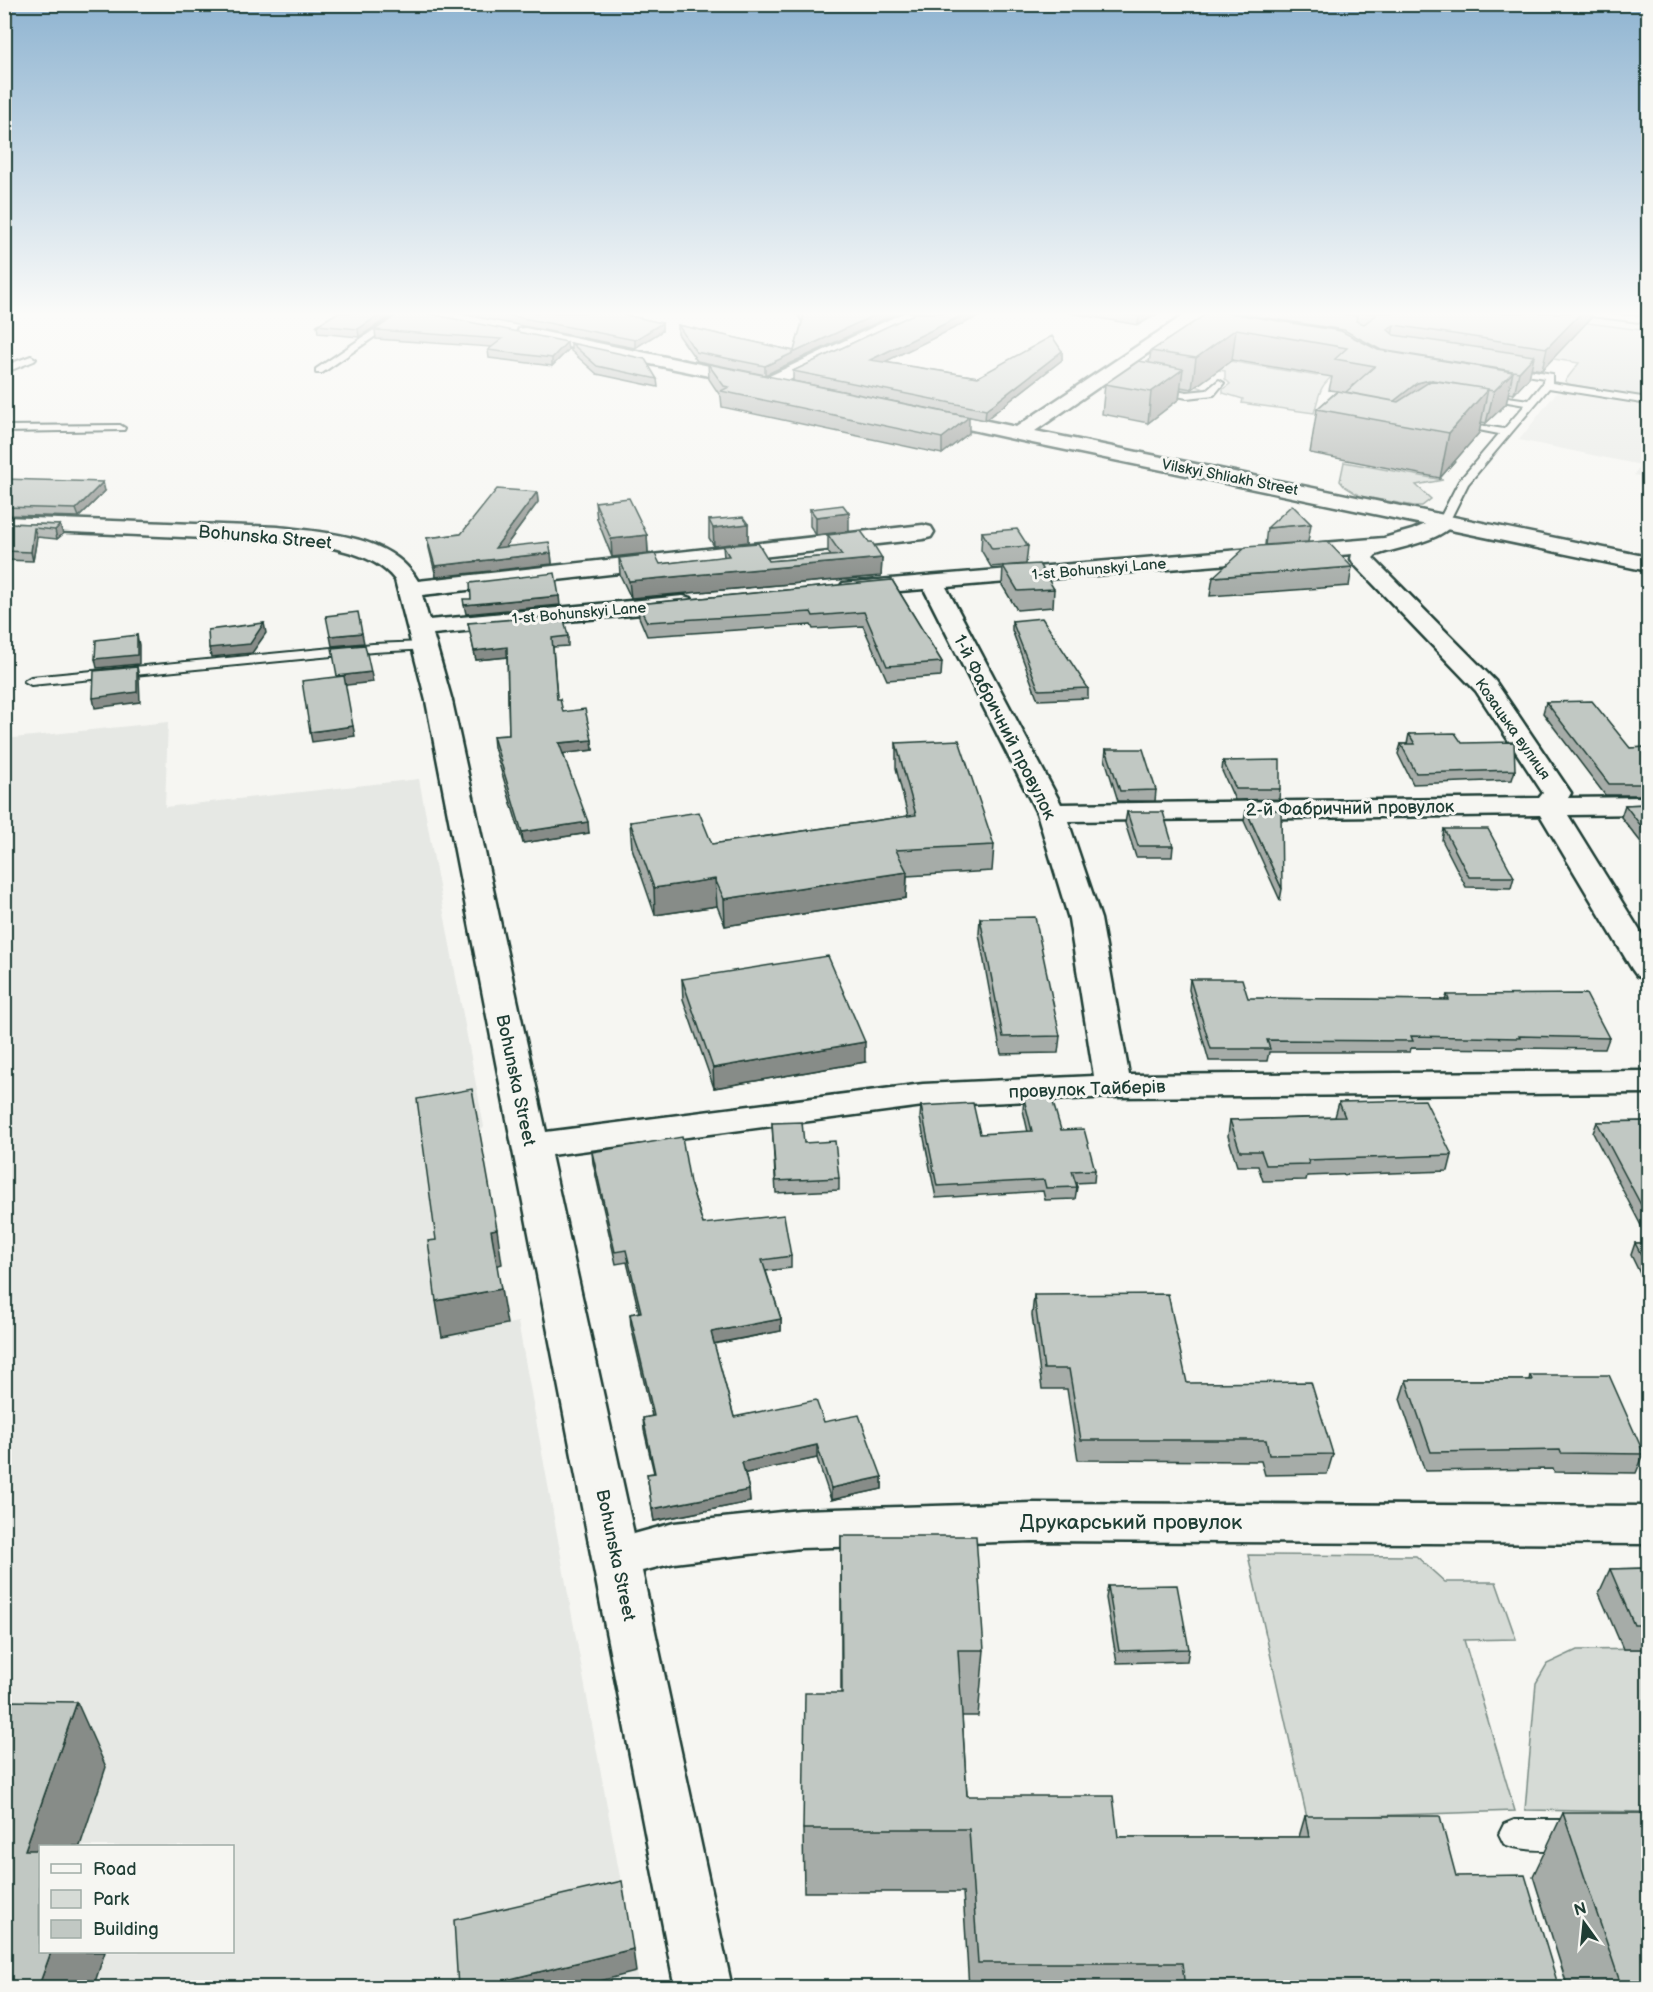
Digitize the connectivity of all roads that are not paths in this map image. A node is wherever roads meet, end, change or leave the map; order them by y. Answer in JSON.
{"nodes":[{"id":1,"x":1060,"y":406,"type":"edge"},
{"id":2,"x":1529,"y":406,"type":"edge"},
{"id":3,"x":910,"y":411,"type":"edge"},
{"id":4,"x":1446,"y":422,"type":"edge"},
{"id":5,"x":120,"y":428,"type":"dead end"},
{"id":6,"x":4,"y":429,"type":"edge"},
{"id":7,"x":1505,"y":432,"type":"junction"},
{"id":8,"x":1018,"y":434,"type":"junction"},
{"id":9,"x":1444,"y":522,"type":"junction"},
{"id":10,"x":4,"y":523,"type":"edge"},
{"id":11,"x":923,"y":532,"type":"dead end"},
{"id":12,"x":1384,"y":545,"type":"junction"},
{"id":13,"x":1648,"y":564,"type":"edge"},
{"id":14,"x":932,"y":582,"type":"junction"},
{"id":15,"x":410,"y":589,"type":"junction"},
{"id":16,"x":829,"y":590,"type":"edge"},
{"id":17,"x":700,"y":601,"type":"edge"},
{"id":18,"x":422,"y":637,"type":"junction"},
{"id":19,"x":31,"y":681,"type":"dead end"},
{"id":20,"x":1548,"y":805,"type":"junction"},
{"id":21,"x":1648,"y":805,"type":"edge"},
{"id":22,"x":1052,"y":813,"type":"junction"},
{"id":23,"x":1648,"y":969,"type":"edge"},
{"id":24,"x":1648,"y":1082,"type":"edge"},
{"id":25,"x":1113,"y":1086,"type":"junction"},
{"id":26,"x":530,"y":1146,"type":"junction"},
{"id":27,"x":1648,"y":1525,"type":"edge"},
{"id":28,"x":617,"y":1558,"type":"junction"},
{"id":29,"x":1514,"y":1834,"type":"dead end"},
{"id":30,"x":1604,"y":1834,"type":"edge"},
{"id":31,"x":704,"y":1988,"type":"edge"}],
"edges":[{"from":1,"to":8,"type":"street"},
{"from":2,"to":7,"type":"lane"},
{"from":3,"to":8,"type":"street","name":"Vilskyi Shliakh Street"},
{"from":4,"to":7,"type":"lane"},
{"from":5,"to":6,"type":"lane"},
{"from":7,"to":9,"type":"lane"},
{"from":8,"to":9,"type":"street","name":"Vilskyi Shliakh Street"},
{"from":9,"to":12,"type":"street","name":"Козацька вулиця"},
{"from":9,"to":13,"type":"street","name":"Vilskyi Shliakh Street"},
{"from":10,"to":15,"type":"street","name":"Bohunska Street"},
{"from":11,"to":15,"type":"street"},
{"from":12,"to":14,"type":"street","name":"1-st Bohunskyi Lane"},
{"from":12,"to":20,"type":"street","name":"Козацька вулиця"},
{"from":14,"to":16,"type":"street","name":"1-st Bohunskyi Lane"},
{"from":14,"to":22,"type":"street","name":"1-й Фабричний провулок"},
{"from":15,"to":18,"type":"street","name":"Bohunska Street"},
{"from":17,"to":18,"type":"street","name":"1-st Bohunskyi Lane"},
{"from":18,"to":19,"type":"lane"},
{"from":18,"to":26,"type":"street","name":"Bohunska Street"},
{"from":20,"to":21,"type":"street","name":"2-й Фабричний провулок"},
{"from":20,"to":22,"type":"street","name":"2-й Фабричний провулок"},
{"from":20,"to":23,"type":"street","name":"Козацька вулиця"},
{"from":22,"to":25,"type":"street","name":"1-й Фабричний провулок"},
{"from":24,"to":25,"type":"street","name":"провулок Тайберів"},
{"from":25,"to":26,"type":"street","name":"провулок Тайберів"},
{"from":26,"to":28,"type":"street","name":"Bohunska Street"},
{"from":27,"to":28,"type":"street","name":"Друкарський провулок"},
{"from":28,"to":31,"type":"street","name":"Bohunska Street"},
{"from":29,"to":30,"type":"lane"}]}
